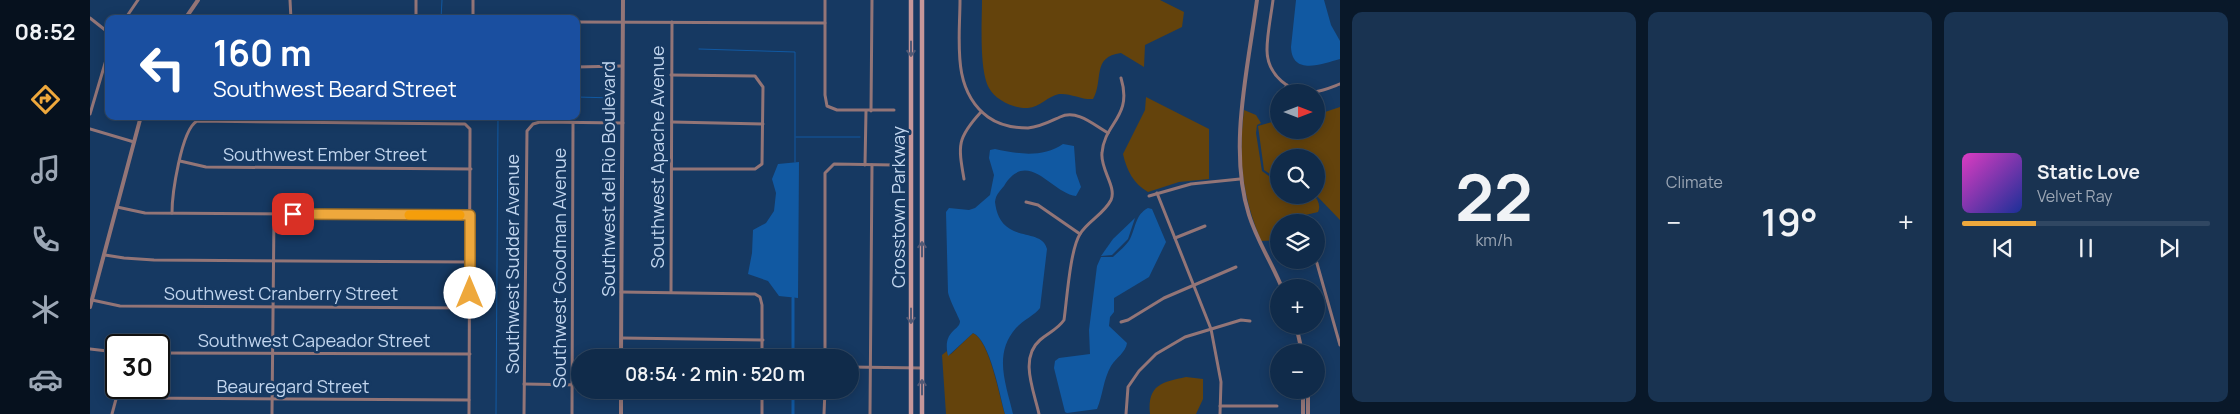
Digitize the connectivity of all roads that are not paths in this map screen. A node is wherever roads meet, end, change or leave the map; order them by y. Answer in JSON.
{"nodes":[{"id":1,"x":138,"y":0,"type":"edge"},
{"id":2,"x":198,"y":0,"type":"edge"},
{"id":3,"x":290,"y":0,"type":"edge"},
{"id":4,"x":416,"y":0,"type":"edge"},
{"id":5,"x":473,"y":0,"type":"edge"},
{"id":6,"x":623,"y":0,"type":"edge"},
{"id":7,"x":825,"y":0,"type":"edge"},
{"id":8,"x":872,"y":0,"type":"edge"},
{"id":9,"x":911,"y":0,"type":"edge"},
{"id":10,"x":922,"y":0,"type":"edge"},
{"id":11,"x":960,"y":0,"type":"edge"},
{"id":12,"x":1257,"y":0,"type":"edge"},
{"id":13,"x":1273,"y":0,"type":"edge"},
{"id":14,"x":128,"y":15,"type":"edge"},
{"id":15,"x":188,"y":15,"type":"edge"},
{"id":16,"x":290,"y":15,"type":"edge"},
{"id":17,"x":416,"y":15,"type":"edge"},
{"id":18,"x":473,"y":15,"type":"edge"},
{"id":19,"x":90,"y":18,"type":"edge"},
{"id":20,"x":580,"y":22,"type":"edge"},
{"id":21,"x":623,"y":22,"type":"junction"},
{"id":22,"x":672,"y":22,"type":"junction"},
{"id":23,"x":825,"y":23,"type":"junction"},
{"id":24,"x":105,"y":30,"type":"edge"},
{"id":25,"x":105,"y":63,"type":"edge"},
{"id":26,"x":622,"y":66,"type":"junction"},
{"id":27,"x":580,"y":67,"type":"edge"},
{"id":28,"x":671,"y":75,"type":"junction"},
{"id":29,"x":1121,"y":78,"type":"dead end"},
{"id":30,"x":1286,"y":84,"type":"edge"},
{"id":31,"x":1340,"y":84,"type":"edge"},
{"id":32,"x":1325,"y":88,"type":"edge"},
{"id":33,"x":871,"y":110,"type":"junction"},
{"id":34,"x":894,"y":110,"type":"dead end"},
{"id":35,"x":866,"y":111,"type":"junction"},
{"id":36,"x":981,"y":112,"type":"junction"},
{"id":37,"x":90,"y":114,"type":"edge"},
{"id":38,"x":140,"y":120,"type":"edge"},
{"id":39,"x":672,"y":122,"type":"junction"},
{"id":40,"x":573,"y":123,"type":"junction"},
{"id":41,"x":623,"y":123,"type":"junction"},
{"id":42,"x":763,"y":124,"type":"junction"},
{"id":43,"x":90,"y":129,"type":"edge"},
{"id":44,"x":1108,"y":133,"type":"junction"},
{"id":45,"x":134,"y":142,"type":"junction"},
{"id":46,"x":180,"y":161,"type":"junction"},
{"id":47,"x":865,"y":165,"type":"junction"},
{"id":48,"x":872,"y":165,"type":"junction"},
{"id":49,"x":894,"y":165,"type":"dead end"},
{"id":50,"x":471,"y":169,"type":"junction"},
{"id":51,"x":672,"y":169,"type":"junction"},
{"id":52,"x":964,"y":178,"type":"dead end"},
{"id":53,"x":1240,"y":179,"type":"junction"},
{"id":54,"x":1156,"y":193,"type":"junction"},
{"id":55,"x":1149,"y":196,"type":"dead end"},
{"id":56,"x":1026,"y":202,"type":"dead end"},
{"id":57,"x":117,"y":207,"type":"junction"},
{"id":58,"x":172,"y":213,"type":"junction"},
{"id":59,"x":274,"y":214,"type":"junction"},
{"id":60,"x":470,"y":215,"type":"junction"},
{"id":61,"x":1205,"y":226,"type":"dead end"},
{"id":62,"x":1080,"y":234,"type":"junction"},
{"id":63,"x":1175,"y":238,"type":"junction"},
{"id":64,"x":105,"y":255,"type":"junction"},
{"id":65,"x":273,"y":260,"type":"junction"},
{"id":66,"x":470,"y":262,"type":"junction"},
{"id":67,"x":1236,"y":267,"type":"dead end"},
{"id":68,"x":1319,"y":269,"type":"edge"},
{"id":69,"x":1278,"y":279,"type":"edge"},
{"id":70,"x":1195,"y":286,"type":"junction"},
{"id":71,"x":621,"y":292,"type":"junction"},
{"id":72,"x":671,"y":292,"type":"junction"},
{"id":73,"x":92,"y":300,"type":"junction"},
{"id":74,"x":90,"y":307,"type":"edge"},
{"id":75,"x":272,"y":307,"type":"junction"},
{"id":76,"x":470,"y":308,"type":"junction"},
{"id":77,"x":1250,"y":321,"type":"dead end"},
{"id":78,"x":1121,"y":322,"type":"dead end"},
{"id":79,"x":1211,"y":329,"type":"junction"},
{"id":80,"x":622,"y":338,"type":"junction"},
{"id":81,"x":763,"y":340,"type":"junction"},
{"id":82,"x":1340,"y":345,"type":"edge"},
{"id":83,"x":90,"y":349,"type":"edge"},
{"id":84,"x":572,"y":349,"type":"edge"},
{"id":85,"x":621,"y":349,"type":"edge"},
{"id":86,"x":762,"y":349,"type":"edge"},
{"id":87,"x":825,"y":349,"type":"edge"},
{"id":88,"x":105,"y":351,"type":"edge"},
{"id":89,"x":170,"y":353,"type":"edge"},
{"id":90,"x":271,"y":353,"type":"junction"},
{"id":91,"x":470,"y":354,"type":"junction"},
{"id":92,"x":859,"y":367,"type":"edge"},
{"id":93,"x":870,"y":368,"type":"junction"},
{"id":94,"x":911,"y":368,"type":"junction"},
{"id":95,"x":922,"y":368,"type":"junction"},
{"id":96,"x":524,"y":384,"type":"junction"},
{"id":97,"x":571,"y":385,"type":"edge"},
{"id":98,"x":170,"y":398,"type":"edge"},
{"id":99,"x":116,"y":399,"type":"edge"},
{"id":100,"x":572,"y":399,"type":"edge"},
{"id":101,"x":621,"y":399,"type":"edge"},
{"id":102,"x":762,"y":399,"type":"edge"},
{"id":103,"x":825,"y":399,"type":"edge"},
{"id":104,"x":1303,"y":399,"type":"edge"},
{"id":105,"x":1308,"y":399,"type":"edge"},
{"id":106,"x":272,"y":400,"type":"junction"},
{"id":107,"x":469,"y":400,"type":"junction"},
{"id":108,"x":1220,"y":406,"type":"junction"},
{"id":109,"x":1277,"y":406,"type":"dead end"},
{"id":110,"x":112,"y":414,"type":"edge"},
{"id":111,"x":272,"y":414,"type":"edge"},
{"id":112,"x":469,"y":414,"type":"edge"},
{"id":113,"x":524,"y":414,"type":"edge"},
{"id":114,"x":572,"y":414,"type":"edge"},
{"id":115,"x":621,"y":414,"type":"edge"},
{"id":116,"x":762,"y":414,"type":"edge"},
{"id":117,"x":824,"y":414,"type":"edge"},
{"id":118,"x":870,"y":414,"type":"edge"},
{"id":119,"x":912,"y":414,"type":"edge"},
{"id":120,"x":922,"y":414,"type":"edge"},
{"id":121,"x":1039,"y":414,"type":"edge"},
{"id":122,"x":1126,"y":414,"type":"edge"},
{"id":123,"x":1220,"y":414,"type":"edge"},
{"id":124,"x":1303,"y":414,"type":"edge"},
{"id":125,"x":1308,"y":414,"type":"edge"}],
"edges":[{"from":1,"to":14,"type":"street"},
{"from":2,"to":15,"type":"street"},
{"from":3,"to":16,"type":"street"},
{"from":4,"to":17,"type":"street"},
{"from":5,"to":18,"type":"street"},
{"from":6,"to":21,"type":"street","name":"Southwest del Rio Boulevard"},
{"from":7,"to":23,"type":"street"},
{"from":8,"to":33,"type":"street"},
{"from":9,"to":94,"type":"main road","name":"Crosstown Parkway","one_way":true},
{"from":95,"to":10,"type":"main road","name":"Crosstown Parkway","one_way":true},
{"from":11,"to":36,"type":"street"},
{"from":12,"to":53,"type":"street"},
{"from":13,"to":30,"type":"street"},
{"from":19,"to":24,"type":"street"},
{"from":20,"to":21,"type":"street"},
{"from":21,"to":22,"type":"street"},
{"from":21,"to":26,"type":"street","name":"Southwest del Rio Boulevard"},
{"from":22,"to":23,"type":"street"},
{"from":22,"to":28,"type":"street","name":"Southwest Apache Avenue"},
{"from":23,"to":35,"type":"street"},
{"from":25,"to":37,"type":"street"},
{"from":26,"to":27,"type":"street"},
{"from":26,"to":41,"type":"street","name":"Southwest del Rio Boulevard"},
{"from":28,"to":39,"type":"street","name":"Southwest Apache Avenue"},
{"from":28,"to":42,"type":"street"},
{"from":29,"to":44,"type":"street"},
{"from":31,"to":32,"type":"street"},
{"from":33,"to":34,"type":"street"},
{"from":33,"to":35,"type":"street"},
{"from":35,"to":47,"type":"street"},
{"from":36,"to":44,"type":"street"},
{"from":36,"to":52,"type":"street"},
{"from":38,"to":45,"type":"street"},
{"from":39,"to":42,"type":"street"},
{"from":39,"to":51,"type":"street","name":"Southwest Apache Avenue"},
{"from":40,"to":41,"type":"street"},
{"from":40,"to":84,"type":"street","name":"Southwest Goodman Avenue"},
{"from":40,"to":96,"type":"street","name":"Southwest Sudder Avenue"},
{"from":41,"to":71,"type":"street","name":"Southwest del Rio Boulevard"},
{"from":42,"to":51,"type":"street"},
{"from":43,"to":45,"type":"street"},
{"from":44,"to":62,"type":"street"},
{"from":45,"to":57,"type":"street"},
{"from":46,"to":50,"type":"street","name":"Southwest Ember Street"},
{"from":46,"to":50,"type":"street"},
{"from":46,"to":58,"type":"street"},
{"from":47,"to":48,"type":"street"},
{"from":47,"to":87,"type":"street"},
{"from":48,"to":49,"type":"street"},
{"from":48,"to":93,"type":"street"},
{"from":50,"to":60,"type":"street"},
{"from":51,"to":72,"type":"street","name":"Southwest Apache Avenue"},
{"from":53,"to":54,"type":"street"},
{"from":53,"to":69,"type":"street"},
{"from":54,"to":55,"type":"street"},
{"from":54,"to":63,"type":"street"},
{"from":56,"to":62,"type":"street"},
{"from":57,"to":58,"type":"street"},
{"from":57,"to":64,"type":"street"},
{"from":58,"to":59,"type":"street"},
{"from":59,"to":60,"type":"street"},
{"from":59,"to":65,"type":"street"},
{"from":60,"to":66,"type":"street"},
{"from":61,"to":63,"type":"street"},
{"from":62,"to":121,"type":"street"},
{"from":63,"to":70,"type":"street"},
{"from":64,"to":65,"type":"street"},
{"from":64,"to":73,"type":"street"},
{"from":65,"to":66,"type":"street"},
{"from":65,"to":75,"type":"street"},
{"from":66,"to":76,"type":"street"},
{"from":67,"to":70,"type":"street"},
{"from":68,"to":82,"type":"street"},
{"from":70,"to":78,"type":"street"},
{"from":70,"to":79,"type":"street"},
{"from":71,"to":72,"type":"street"},
{"from":71,"to":80,"type":"street","name":"Southwest del Rio Boulevard"},
{"from":72,"to":81,"type":"street"},
{"from":73,"to":74,"type":"street"},
{"from":73,"to":75,"type":"street","name":"Southwest Cranberry Street"},
{"from":75,"to":76,"type":"street","name":"Southwest Cranberry Street"},
{"from":75,"to":90,"type":"street"},
{"from":76,"to":91,"type":"street"},
{"from":77,"to":79,"type":"street"},
{"from":79,"to":108,"type":"street"},
{"from":79,"to":122,"type":"street"},
{"from":80,"to":81,"type":"street"},
{"from":80,"to":85,"type":"street","name":"Southwest del Rio Boulevard"},
{"from":81,"to":86,"type":"street"},
{"from":83,"to":88,"type":"street"},
{"from":89,"to":90,"type":"street","name":"Southwest Capeador Street"},
{"from":90,"to":91,"type":"street","name":"Southwest Capeador Street"},
{"from":90,"to":106,"type":"street"},
{"from":91,"to":107,"type":"street"},
{"from":92,"to":93,"type":"street"},
{"from":93,"to":94,"type":"street"},
{"from":93,"to":118,"type":"street"},
{"from":94,"to":95,"type":"street"},
{"from":94,"to":119,"type":"main road","name":"Crosstown Parkway"},
{"from":120,"to":95,"type":"main road","name":"Crosstown Parkway","one_way":true},
{"from":96,"to":97,"type":"street"},
{"from":96,"to":113,"type":"street","name":"Southwest Sudder Avenue"},
{"from":98,"to":106,"type":"street","name":"Beauregard Street"},
{"from":99,"to":110,"type":"street"},
{"from":100,"to":114,"type":"street","name":"Southwest Goodman Avenue"},
{"from":101,"to":115,"type":"street"},
{"from":102,"to":116,"type":"street"},
{"from":103,"to":117,"type":"street"},
{"from":104,"to":124,"type":"street"},
{"from":105,"to":125,"type":"street"},
{"from":106,"to":107,"type":"street","name":"Beauregard Street"},
{"from":106,"to":111,"type":"street"},
{"from":107,"to":112,"type":"street"},
{"from":108,"to":109,"type":"street"},
{"from":108,"to":123,"type":"street"}]}
